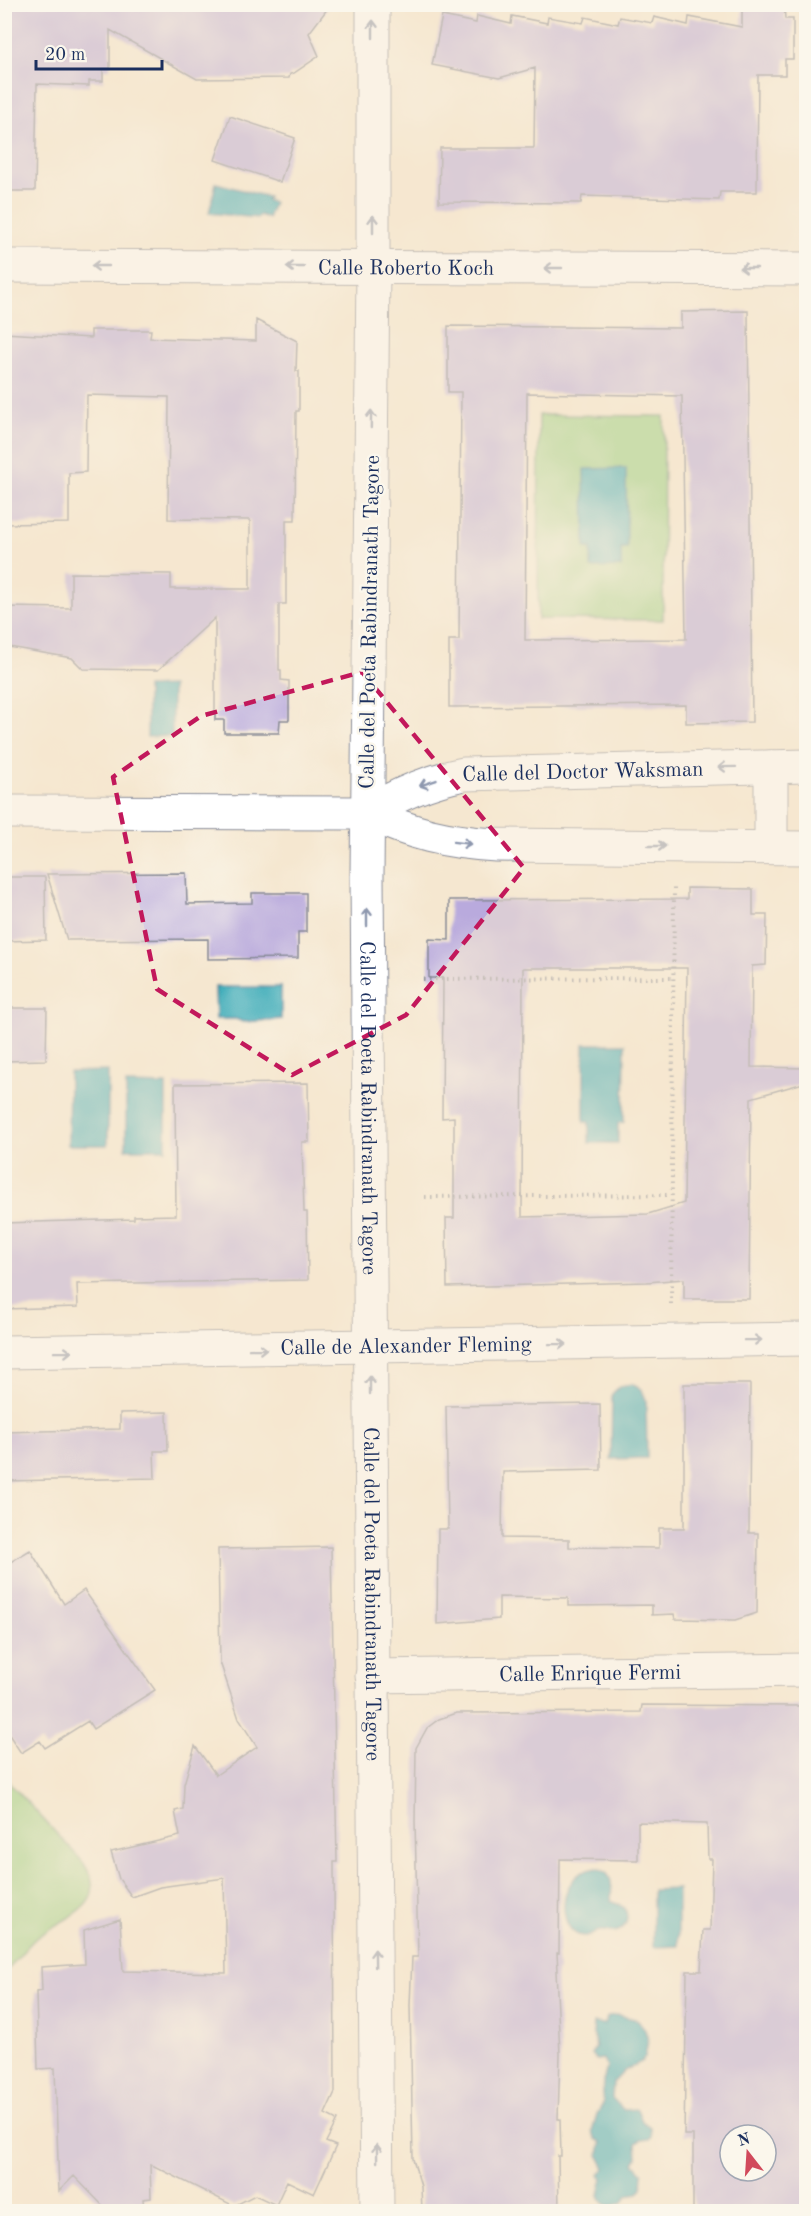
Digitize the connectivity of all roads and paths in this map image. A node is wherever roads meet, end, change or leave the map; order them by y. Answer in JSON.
{"nodes":[{"id":1,"x":373,"y":4,"type":"edge"},
{"id":2,"x":4,"y":266,"type":"edge"},
{"id":3,"x":373,"y":267,"type":"junction"},
{"id":4,"x":807,"y":268,"type":"edge"},
{"id":5,"x":771,"y":766,"type":"junction"},
{"id":6,"x":807,"y":766,"type":"edge"},
{"id":7,"x":4,"y":812,"type":"edge"},
{"id":8,"x":367,"y":813,"type":"junction"},
{"id":9,"x":771,"y":847,"type":"junction"},
{"id":10,"x":807,"y":848,"type":"edge"},
{"id":11,"x":674,"y":883,"type":"dead end"},
{"id":12,"x":673,"y":978,"type":"junction"},
{"id":13,"x":423,"y":980,"type":"dead end"},
{"id":14,"x":671,"y":1195,"type":"junction"},
{"id":15,"x":425,"y":1197,"type":"dead end"},
{"id":16,"x":671,"y":1311,"type":"dead end"},
{"id":17,"x":807,"y":1339,"type":"edge"},
{"id":18,"x":370,"y":1347,"type":"junction"},
{"id":19,"x":4,"y":1352,"type":"edge"},
{"id":20,"x":807,"y":1670,"type":"edge"},
{"id":21,"x":372,"y":1676,"type":"junction"},
{"id":22,"x":377,"y":2211,"type":"edge"}],
"edges":[{"from":3,"to":1,"type":"street","name":"Calle del Poeta Rabindranath Tagore","one_way":true},
{"from":3,"to":2,"type":"street","name":"Calle Roberto Koch","one_way":true},
{"from":4,"to":3,"type":"street","name":"Calle Roberto Koch","one_way":true},
{"from":8,"to":3,"type":"street","name":"Calle del Poeta Rabindranath Tagore","one_way":true},
{"from":5,"to":6,"type":"street","name":"Calle del Doctor Waksman"},
{"from":5,"to":8,"type":"street","name":"Calle del Doctor Waksman","one_way":true},
{"from":5,"to":9,"type":"street"},
{"from":7,"to":8,"type":"street"},
{"from":8,"to":9,"type":"street","one_way":true},
{"from":18,"to":8,"type":"street","name":"Calle del Poeta Rabindranath Tagore","one_way":true},
{"from":9,"to":10,"type":"street"},
{"from":11,"to":12,"type":"path"},
{"from":12,"to":13,"type":"path"},
{"from":12,"to":14,"type":"path"},
{"from":14,"to":15,"type":"path"},
{"from":14,"to":16,"type":"path"},
{"from":18,"to":17,"type":"street","name":"Calle de Alexander Fleming","one_way":true},
{"from":19,"to":18,"type":"street","name":"Calle de Alexander Fleming","one_way":true},
{"from":21,"to":18,"type":"street","name":"Calle del Poeta Rabindranath Tagore","one_way":true},
{"from":20,"to":21,"type":"street","name":"Calle Enrique Fermi"},
{"from":22,"to":21,"type":"street","name":"Calle del Poeta Rabindranath Tagore","one_way":true}]}
